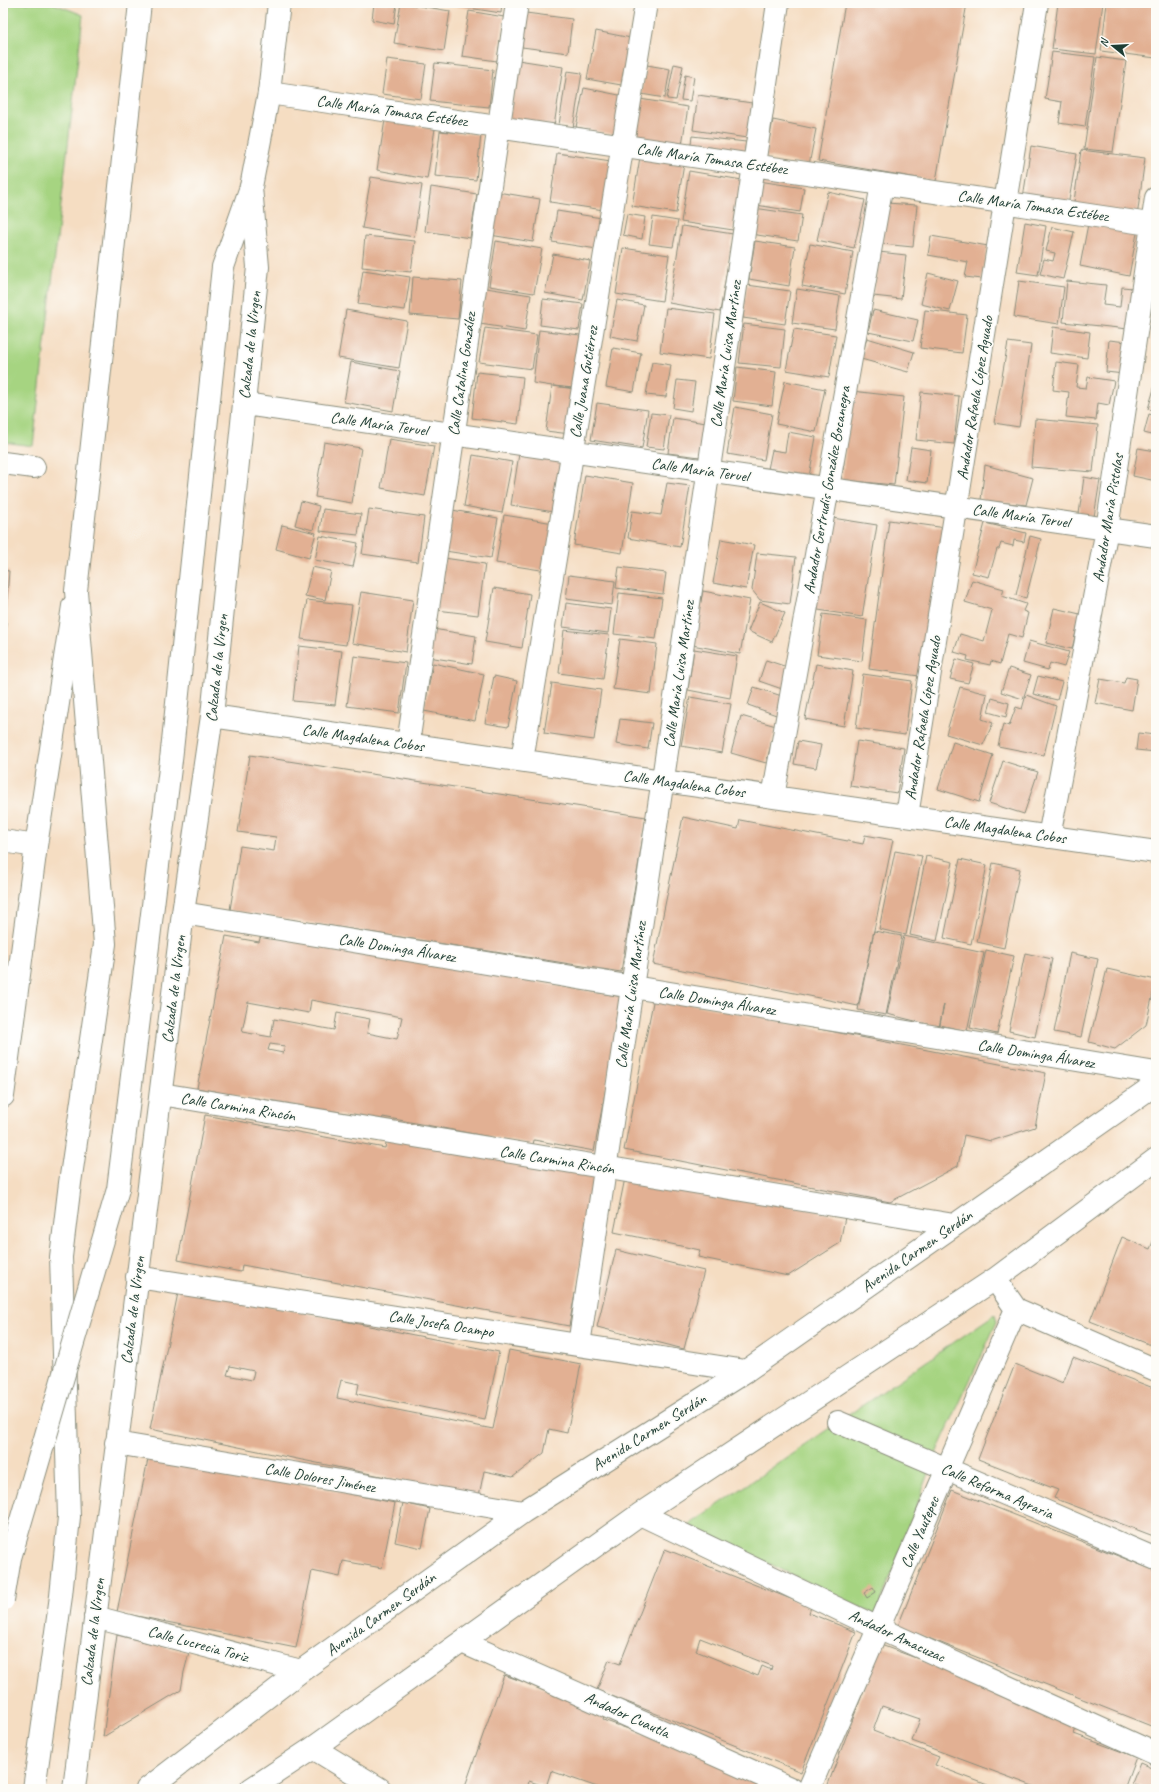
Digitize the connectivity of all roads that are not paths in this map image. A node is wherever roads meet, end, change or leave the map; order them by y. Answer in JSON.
{"nodes":[{"id":1,"x":140,"y":3,"type":"edge"},
{"id":2,"x":279,"y":3,"type":"edge"},
{"id":3,"x":517,"y":3,"type":"edge"},
{"id":4,"x":646,"y":3,"type":"edge"},
{"id":5,"x":778,"y":3,"type":"edge"},
{"id":6,"x":1037,"y":3,"type":"edge"},
{"id":7,"x":269,"y":93,"type":"junction"},
{"id":8,"x":499,"y":127,"type":"junction"},
{"id":9,"x":623,"y":145,"type":"junction"},
{"id":10,"x":754,"y":165,"type":"junction"},
{"id":11,"x":882,"y":184,"type":"junction"},
{"id":12,"x":251,"y":188,"type":"junction"},
{"id":13,"x":1156,"y":198,"type":"edge"},
{"id":14,"x":1004,"y":202,"type":"junction"},
{"id":15,"x":1154,"y":224,"type":"edge"},
{"id":16,"x":244,"y":404,"type":"junction"},
{"id":17,"x":454,"y":434,"type":"junction"},
{"id":18,"x":573,"y":452,"type":"junction"},
{"id":19,"x":3,"y":463,"type":"edge"},
{"id":20,"x":34,"y":467,"type":"dead end"},
{"id":21,"x":708,"y":471,"type":"junction"},
{"id":22,"x":827,"y":489,"type":"junction"},
{"id":23,"x":957,"y":507,"type":"junction"},
{"id":24,"x":1107,"y":529,"type":"junction"},
{"id":25,"x":1156,"y":536,"type":"edge"},
{"id":26,"x":76,"y":591,"type":"junction"},
{"id":27,"x":212,"y":716,"type":"junction"},
{"id":28,"x":408,"y":744,"type":"junction"},
{"id":29,"x":522,"y":760,"type":"junction"},
{"id":30,"x":663,"y":781,"type":"junction"},
{"id":31,"x":773,"y":797,"type":"junction"},
{"id":32,"x":907,"y":816,"type":"junction"},
{"id":33,"x":1049,"y":837,"type":"junction"},
{"id":34,"x":3,"y":841,"type":"edge"},
{"id":35,"x":36,"y":846,"type":"junction"},
{"id":36,"x":1156,"y":852,"type":"edge"},
{"id":37,"x":183,"y":913,"type":"junction"},
{"id":38,"x":632,"y":987,"type":"junction"},
{"id":39,"x":1156,"y":1073,"type":"edge"},
{"id":40,"x":1156,"y":1084,"type":"edge"},
{"id":41,"x":3,"y":1092,"type":"edge"},
{"id":42,"x":161,"y":1094,"type":"junction"},
{"id":43,"x":1156,"y":1159,"type":"edge"},
{"id":44,"x":606,"y":1168,"type":"junction"},
{"id":45,"x":954,"y":1225,"type":"junction"},
{"id":46,"x":137,"y":1277,"type":"junction"},
{"id":47,"x":995,"y":1278,"type":"junction"},
{"id":48,"x":1016,"y":1309,"type":"junction"},
{"id":49,"x":579,"y":1345,"type":"junction"},
{"id":50,"x":1156,"y":1370,"type":"edge"},
{"id":51,"x":746,"y":1371,"type":"junction"},
{"id":52,"x":838,"y":1422,"type":"dead end"},
{"id":53,"x":116,"y":1443,"type":"junction"},
{"id":54,"x":947,"y":1469,"type":"junction"},
{"id":55,"x":523,"y":1512,"type":"junction"},
{"id":56,"x":640,"y":1514,"type":"junction"},
{"id":57,"x":1156,"y":1559,"type":"edge"},
{"id":58,"x":3,"y":1600,"type":"edge"},
{"id":59,"x":95,"y":1617,"type":"junction"},
{"id":60,"x":878,"y":1628,"type":"junction"},
{"id":61,"x":462,"y":1642,"type":"junction"},
{"id":62,"x":301,"y":1671,"type":"junction"},
{"id":63,"x":313,"y":1748,"type":"junction"},
{"id":64,"x":1156,"y":1754,"type":"edge"},
{"id":65,"x":34,"y":1789,"type":"edge"},
{"id":66,"x":74,"y":1789,"type":"edge"},
{"id":67,"x":147,"y":1789,"type":"edge"},
{"id":68,"x":251,"y":1789,"type":"edge"},
{"id":69,"x":380,"y":1789,"type":"edge"},
{"id":70,"x":792,"y":1789,"type":"edge"},
{"id":71,"x":809,"y":1789,"type":"edge"}],
"edges":[{"from":1,"to":26,"type":"street"},
{"from":2,"to":7,"type":"street","name":"Calzada de la Virgen"},
{"from":3,"to":8,"type":"street","name":"Calle Catalina González"},
{"from":4,"to":9,"type":"street","name":"Calle Juana Gutiérrez"},
{"from":5,"to":10,"type":"street","name":"Calle María Luisa Martínez"},
{"from":6,"to":14,"type":"street","name":"Andador Rafaela López Aguado"},
{"from":7,"to":8,"type":"street","name":"Calle María Tomasa Estébez"},
{"from":7,"to":12,"type":"street","name":"Calzada de la Virgen"},
{"from":8,"to":9,"type":"street","name":"Calle María Tomasa Estébez"},
{"from":8,"to":17,"type":"street","name":"Calle Catalina González"},
{"from":9,"to":10,"type":"street","name":"Calle María Tomasa Estébez"},
{"from":9,"to":18,"type":"street","name":"Calle Juana Gutiérrez"},
{"from":10,"to":11,"type":"street","name":"Calle María Tomasa Estébez"},
{"from":10,"to":21,"type":"street","name":"Calle María Luisa Martínez"},
{"from":11,"to":14,"type":"street","name":"Calle María Tomasa Estébez"},
{"from":11,"to":22,"type":"street","name":"Andador Gertrudis González Bocanegra"},
{"from":12,"to":16,"type":"street","name":"Calzada de la Virgen"},
{"from":12,"to":58,"type":"street","name":"Calzada de la Virgen","bridge":true},
{"from":13,"to":15,"type":"street","name":"Andador María Pistolas"},
{"from":14,"to":15,"type":"street","name":"Calle María Tomasa Estébez"},
{"from":14,"to":23,"type":"street","name":"Andador Rafaela López Aguado"},
{"from":15,"to":24,"type":"street","name":"Andador María Pistolas"},
{"from":16,"to":17,"type":"street","name":"Calle María Teruel"},
{"from":16,"to":27,"type":"street","name":"Calzada de la Virgen"},
{"from":17,"to":18,"type":"street","name":"Calle María Teruel"},
{"from":17,"to":28,"type":"street","name":"Calle Catalina González"},
{"from":18,"to":21,"type":"street","name":"Calle María Teruel"},
{"from":18,"to":29,"type":"street","name":"Calle Juana Gutiérrez"},
{"from":19,"to":20,"type":"street"},
{"from":21,"to":22,"type":"street","name":"Calle María Teruel"},
{"from":21,"to":30,"type":"street","name":"Calle María Luisa Martínez"},
{"from":22,"to":23,"type":"street","name":"Calle María Teruel"},
{"from":22,"to":31,"type":"street","name":"Andador Gertrudis González Bocanegra"},
{"from":23,"to":24,"type":"street","name":"Calle María Teruel"},
{"from":23,"to":32,"type":"street","name":"Andador Rafaela López Aguado"},
{"from":24,"to":25,"type":"street","name":"Calle María Teruel"},
{"from":24,"to":33,"type":"street","name":"Andador María Pistolas"},
{"from":26,"to":35,"type":"street"},
{"from":26,"to":65,"type":"street"},
{"from":27,"to":28,"type":"street","name":"Calle Magdalena Cobos"},
{"from":27,"to":37,"type":"street","name":"Calzada de la Virgen"},
{"from":28,"to":29,"type":"street","name":"Calle Magdalena Cobos"},
{"from":29,"to":30,"type":"street","name":"Calle Magdalena Cobos"},
{"from":30,"to":31,"type":"street","name":"Calle Magdalena Cobos"},
{"from":30,"to":38,"type":"street","name":"Calle María Luisa Martínez"},
{"from":31,"to":32,"type":"street","name":"Calle Magdalena Cobos"},
{"from":32,"to":33,"type":"street","name":"Calle Magdalena Cobos"},
{"from":33,"to":36,"type":"street","name":"Calle Magdalena Cobos"},
{"from":34,"to":35,"type":"street"},
{"from":35,"to":41,"type":"street"},
{"from":37,"to":38,"type":"street","name":"Calle Dominga Álvarez"},
{"from":37,"to":42,"type":"street","name":"Calzada de la Virgen"},
{"from":38,"to":39,"type":"street","name":"Calle Dominga Álvarez"},
{"from":38,"to":44,"type":"street","name":"Calle María Luisa Martínez"},
{"from":40,"to":45,"type":"street","name":"Avenida Carmen Serdán"},
{"from":42,"to":44,"type":"street","name":"Calle Carmina Rincón"},
{"from":42,"to":46,"type":"street","name":"Calzada de la Virgen"},
{"from":43,"to":47,"type":"street"},
{"from":44,"to":45,"type":"street","name":"Calle Carmina Rincón"},
{"from":44,"to":49,"type":"street","name":"Calle María Luisa Martínez"},
{"from":45,"to":51,"type":"street","name":"Avenida Carmen Serdán"},
{"from":46,"to":49,"type":"street","name":"Calle Josefa Ocampo"},
{"from":46,"to":53,"type":"street","name":"Calzada de la Virgen"},
{"from":47,"to":48,"type":"street"},
{"from":47,"to":56,"type":"street"},
{"from":48,"to":50,"type":"street"},
{"from":48,"to":54,"type":"street","name":"Calle Yautepec"},
{"from":49,"to":51,"type":"street","name":"Calle Josefa Ocampo"},
{"from":51,"to":55,"type":"street","name":"Avenida Carmen Serdán"},
{"from":52,"to":54,"type":"street","name":"Calle Reforma Agraria"},
{"from":53,"to":55,"type":"street","name":"Calle Dolores Jiménez"},
{"from":53,"to":59,"type":"street","name":"Calzada de la Virgen"},
{"from":54,"to":57,"type":"street","name":"Calle Reforma Agraria"},
{"from":54,"to":60,"type":"street","name":"Calle Yautepec"},
{"from":55,"to":62,"type":"street","name":"Avenida Carmen Serdán"},
{"from":56,"to":60,"type":"street","name":"Andador Amacuzac"},
{"from":56,"to":61,"type":"street"},
{"from":59,"to":62,"type":"street","name":"Calle Lucrecia Toriz"},
{"from":59,"to":66,"type":"street","name":"Calzada de la Virgen"},
{"from":60,"to":64,"type":"street","name":"Andador Amacuzac"},
{"from":60,"to":71,"type":"street","name":"Calle Yautepec"},
{"from":61,"to":63,"type":"street"},
{"from":61,"to":70,"type":"street","name":"Andador Cuautla"},
{"from":62,"to":67,"type":"street","name":"Avenida Carmen Serdán"},
{"from":63,"to":68,"type":"street"},
{"from":63,"to":69,"type":"street"}]}
